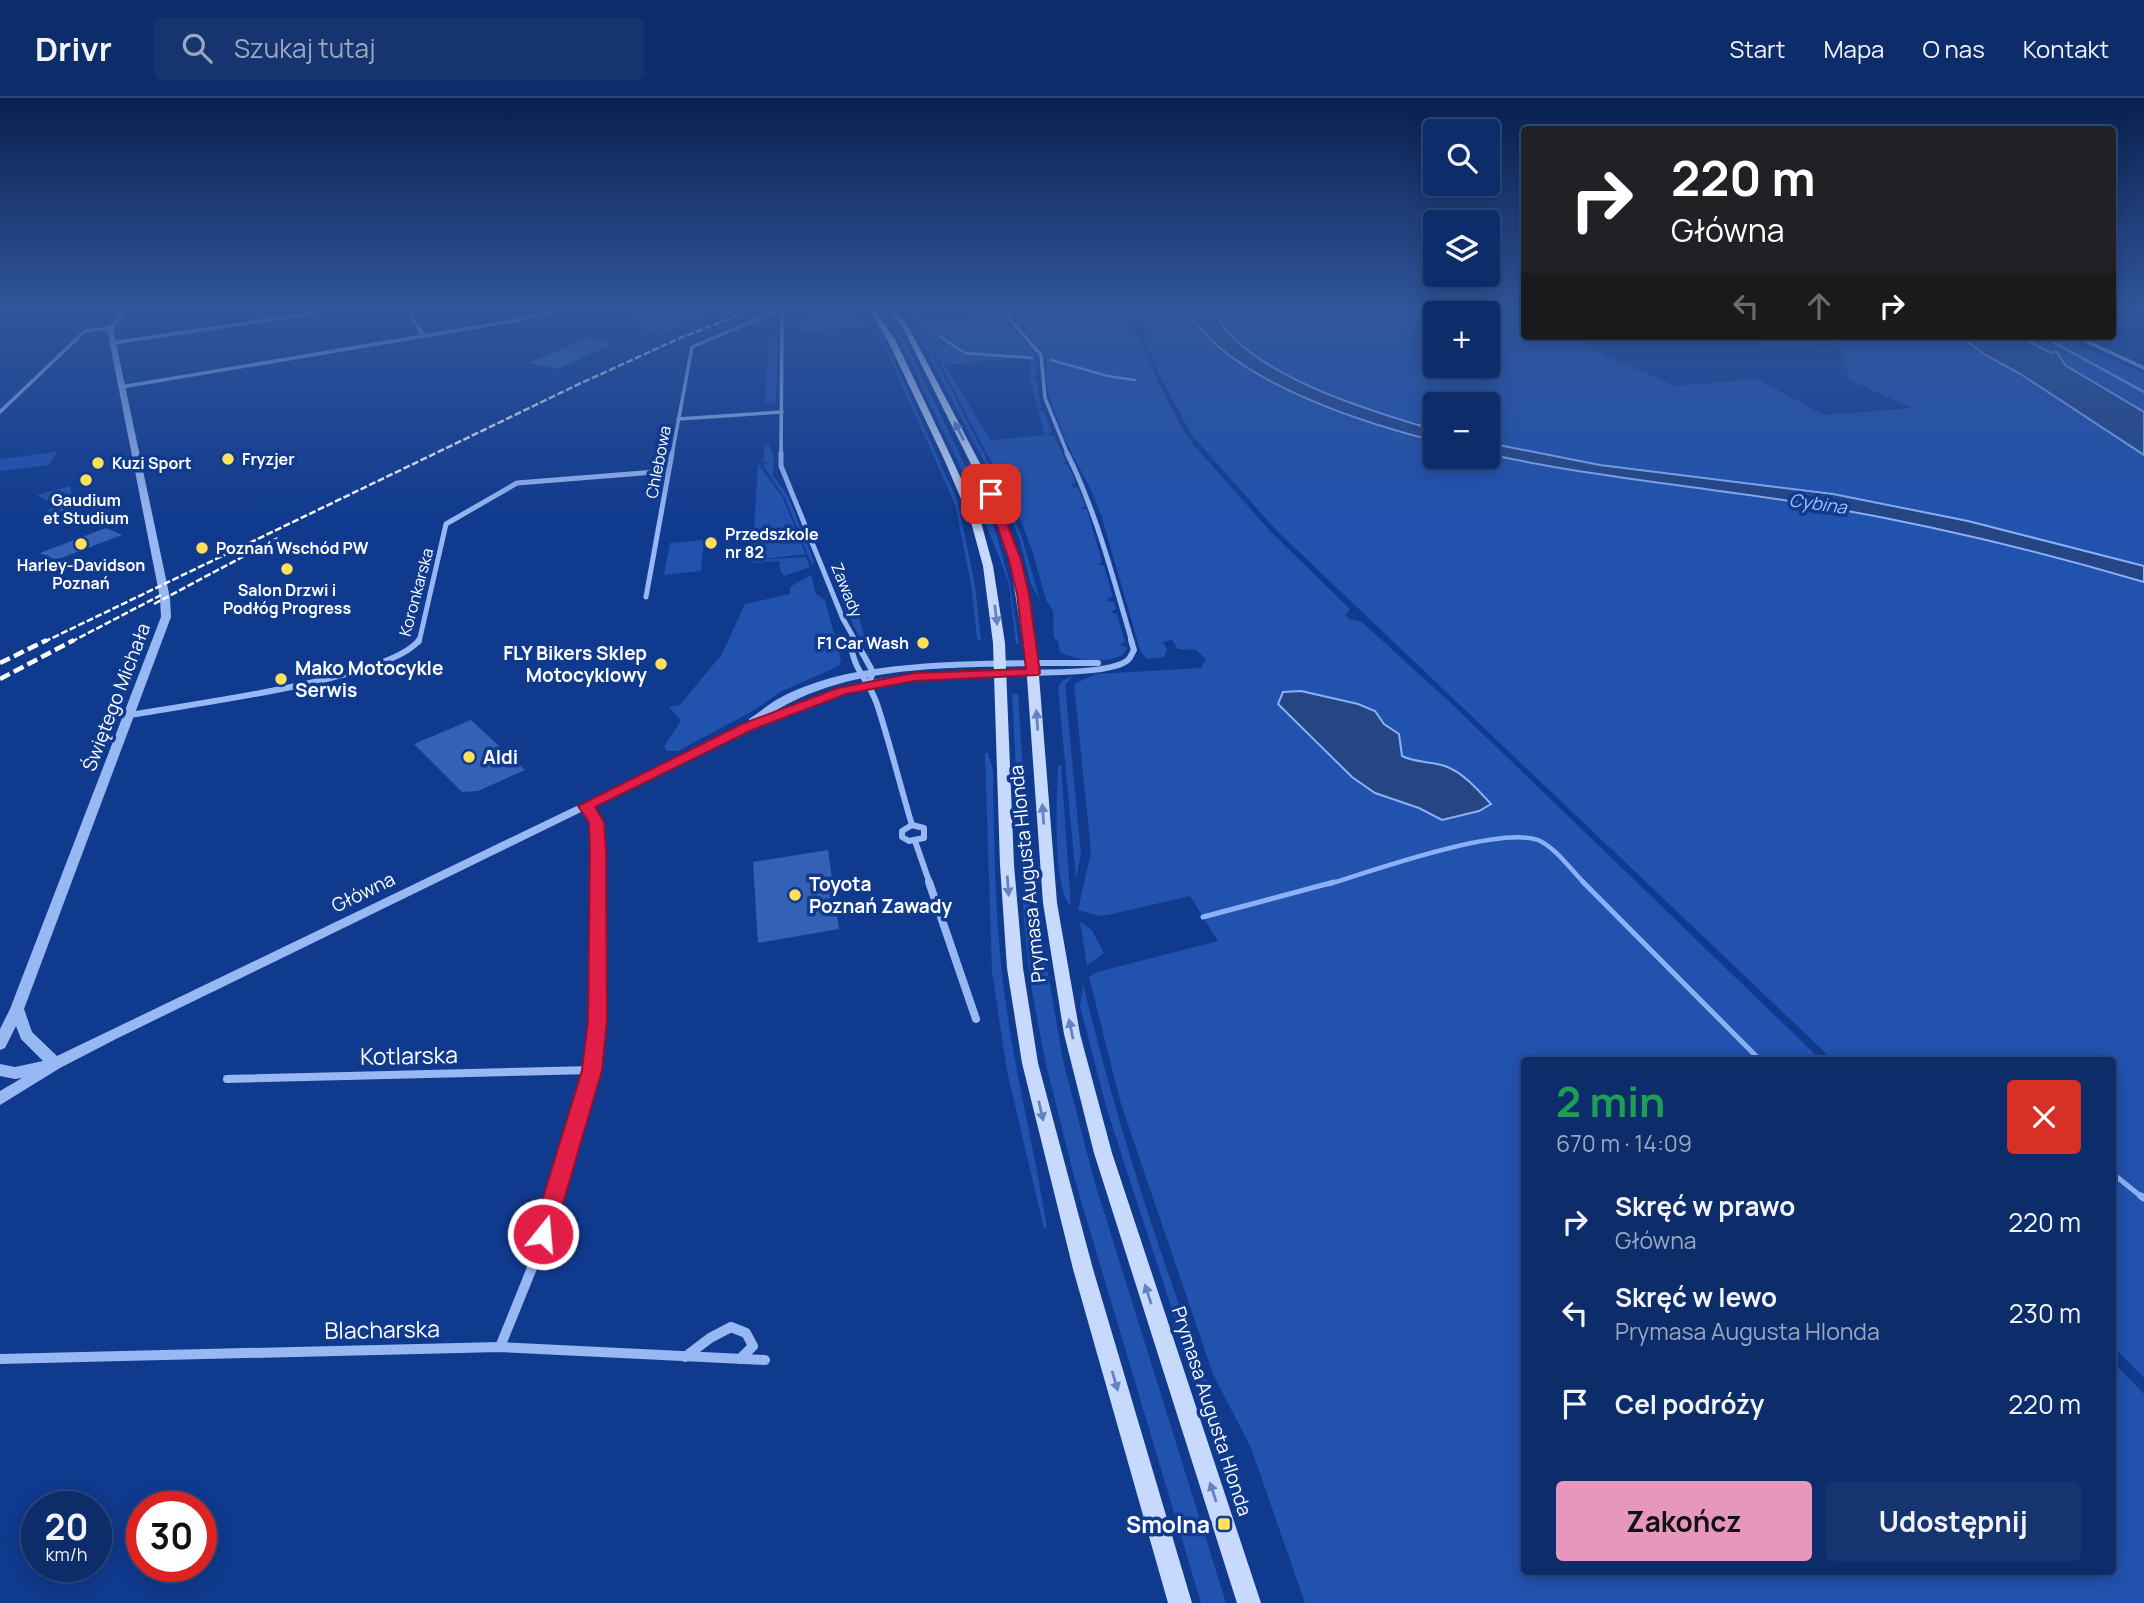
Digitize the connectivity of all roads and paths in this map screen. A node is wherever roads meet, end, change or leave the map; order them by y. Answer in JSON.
{"nodes":[{"id":1,"x":33,"y":380,"type":"edge"},
{"id":2,"x":120,"y":380,"type":"edge"},
{"id":3,"x":161,"y":380,"type":"edge"},
{"id":4,"x":686,"y":380,"type":"edge"},
{"id":5,"x":783,"y":380,"type":"edge"},
{"id":6,"x":910,"y":380,"type":"edge"},
{"id":7,"x":932,"y":380,"type":"edge"},
{"id":8,"x":1041,"y":380,"type":"edge"},
{"id":9,"x":121,"y":387,"type":"junction"},
{"id":10,"x":0,"y":412,"type":"edge"},
{"id":11,"x":782,"y":412,"type":"junction"},
{"id":12,"x":678,"y":419,"type":"junction"},
{"id":13,"x":668,"y":471,"type":"junction"},
{"id":14,"x":646,"y":597,"type":"dead end"},
{"id":15,"x":850,"y":636,"type":"junction"},
{"id":16,"x":1000,"y":668,"type":"junction"},
{"id":17,"x":1033,"y":668,"type":"junction"},
{"id":18,"x":859,"y":675,"type":"junction"},
{"id":19,"x":871,"y":678,"type":"junction"},
{"id":20,"x":130,"y":715,"type":"junction"},
{"id":21,"x":747,"y":727,"type":"junction"},
{"id":22,"x":585,"y":806,"type":"junction"},
{"id":23,"x":912,"y":825,"type":"junction"},
{"id":24,"x":915,"y":841,"type":"junction"},
{"id":25,"x":17,"y":1009,"type":"junction"},
{"id":26,"x":976,"y":1019,"type":"dead end"},
{"id":27,"x":0,"y":1044,"type":"edge"},
{"id":28,"x":54,"y":1064,"type":"junction"},
{"id":29,"x":0,"y":1070,"type":"edge"},
{"id":30,"x":592,"y":1070,"type":"junction"},
{"id":31,"x":227,"y":1079,"type":"dead end"},
{"id":32,"x":0,"y":1100,"type":"edge"},
{"id":33,"x":500,"y":1347,"type":"junction"},
{"id":34,"x":685,"y":1357,"type":"junction"},
{"id":35,"x":0,"y":1359,"type":"edge"},
{"id":36,"x":739,"y":1360,"type":"junction"},
{"id":37,"x":765,"y":1360,"type":"dead end"},
{"id":38,"x":1180,"y":1603,"type":"edge"},
{"id":39,"x":1249,"y":1603,"type":"edge"}],
"edges":[{"from":1,"to":10,"type":"street"},
{"from":2,"to":9,"type":"street","name":"Świętego Michała"},
{"from":3,"to":9,"type":"street"},
{"from":4,"to":12,"type":"street","name":"Chlebowa"},
{"from":5,"to":11,"type":"street","name":"Zawady"},
{"from":6,"to":16,"type":"main road","name":"Prymasa Augusta Hlonda","one_way":true},
{"from":17,"to":7,"type":"main road","name":"Prymasa Augusta Hlonda","one_way":true},
{"from":8,"to":17,"type":"street"},
{"from":9,"to":20,"type":"street","name":"Świętego Michała"},
{"from":11,"to":12,"type":"street"},
{"from":11,"to":15,"type":"street","name":"Zawady"},
{"from":12,"to":13,"type":"street","name":"Chlebowa"},
{"from":13,"to":14,"type":"street","name":"Chlebowa"},
{"from":13,"to":20,"type":"street","name":"Koronkarska"},
{"from":15,"to":18,"type":"street","name":"Zawady"},
{"from":15,"to":19,"type":"street","name":"Zawady"},
{"from":16,"to":17,"type":"street"},
{"from":16,"to":19,"type":"street","name":"Główna"},
{"from":16,"to":38,"type":"main road","name":"Prymasa Augusta Hlonda","one_way":true},
{"from":39,"to":17,"type":"main road","name":"Prymasa Augusta Hlonda","one_way":true},
{"from":18,"to":19,"type":"street","name":"Główna"},
{"from":18,"to":21,"type":"street","name":"Główna"},
{"from":19,"to":21,"type":"street","name":"Główna"},
{"from":19,"to":23,"type":"street","name":"Zawady"},
{"from":20,"to":25,"type":"street","name":"Świętego Michała"},
{"from":21,"to":22,"type":"street","name":"Główna"},
{"from":22,"to":28,"type":"street","name":"Główna"},
{"from":22,"to":30,"type":"street"},
{"from":23,"to":24,"type":"street","name":"Zawady"},
{"from":23,"to":24,"type":"street","name":"Zawady"},
{"from":24,"to":26,"type":"street","name":"Zawady"},
{"from":25,"to":27,"type":"street","name":"Świętego Michała"},
{"from":25,"to":28,"type":"street"},
{"from":28,"to":29,"type":"street"},
{"from":28,"to":32,"type":"street","name":"Główna"},
{"from":30,"to":31,"type":"street","name":"Kotlarska"},
{"from":30,"to":33,"type":"street"},
{"from":33,"to":34,"type":"street","name":"Blacharska"},
{"from":33,"to":35,"type":"street","name":"Blacharska"},
{"from":34,"to":36,"type":"street","name":"Blacharska"},
{"from":34,"to":36,"type":"street"},
{"from":36,"to":37,"type":"street","name":"Blacharska"}]}
